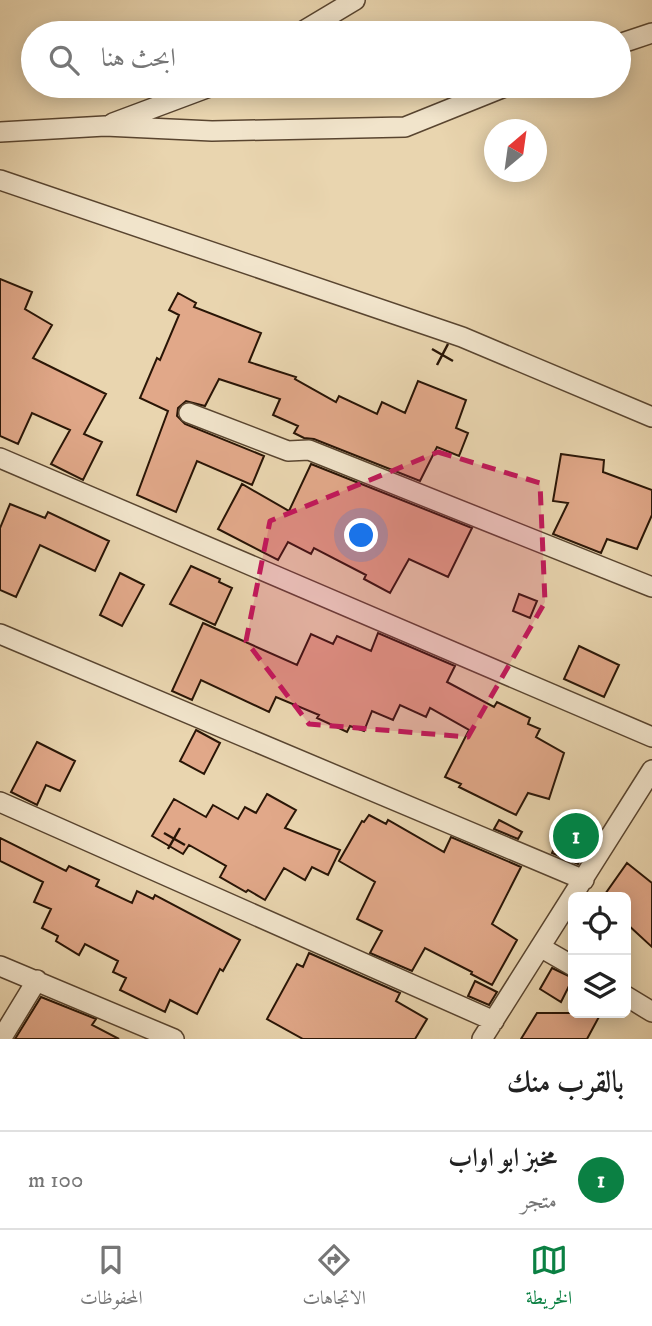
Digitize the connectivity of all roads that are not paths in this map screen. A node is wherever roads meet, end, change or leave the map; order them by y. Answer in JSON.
{"nodes":[{"id":1,"x":355,"y":0,"type":"edge"},
{"id":2,"x":319,"y":21,"type":"edge"},
{"id":3,"x":652,"y":33,"type":"edge"},
{"id":4,"x":631,"y":40,"type":"edge"},
{"id":5,"x":180,"y":98,"type":"edge"},
{"id":6,"x":477,"y":98,"type":"edge"},
{"id":7,"x":105,"y":126,"type":"junction"},
{"id":8,"x":0,"y":132,"type":"edge"},
{"id":9,"x":0,"y":180,"type":"edge"},
{"id":10,"x":189,"y":413,"type":"dead end"},
{"id":11,"x":652,"y":417,"type":"edge"},
{"id":12,"x":0,"y":458,"type":"edge"},
{"id":13,"x":652,"y":587,"type":"edge"},
{"id":14,"x":0,"y":634,"type":"edge"},
{"id":15,"x":652,"y":737,"type":"edge"},
{"id":16,"x":652,"y":771,"type":"edge"},
{"id":17,"x":0,"y":802,"type":"edge"},
{"id":18,"x":584,"y":880,"type":"junction"},
{"id":19,"x":540,"y":947,"type":"junction"},
{"id":20,"x":568,"y":963,"type":"edge"},
{"id":21,"x":0,"y":966,"type":"edge"},
{"id":22,"x":37,"y":980,"type":"junction"},
{"id":23,"x":631,"y":999,"type":"edge"},
{"id":24,"x":652,"y":1012,"type":"edge"},
{"id":25,"x":494,"y":1021,"type":"junction"},
{"id":26,"x":1,"y":1039,"type":"edge"},
{"id":27,"x":174,"y":1039,"type":"edge"},
{"id":28,"x":482,"y":1039,"type":"edge"}],
"edges":[{"from":1,"to":2,"type":"street"},
{"from":3,"to":4,"type":"street"},
{"from":5,"to":7,"type":"street"},
{"from":6,"to":7,"type":"street"},
{"from":7,"to":8,"type":"street"},
{"from":9,"to":11,"type":"street"},
{"from":10,"to":13,"type":"street"},
{"from":12,"to":15,"type":"street"},
{"from":14,"to":18,"type":"street"},
{"from":16,"to":18,"type":"street"},
{"from":17,"to":25,"type":"street"},
{"from":18,"to":19,"type":"street"},
{"from":19,"to":20,"type":"street"},
{"from":19,"to":25,"type":"street"},
{"from":21,"to":22,"type":"street"},
{"from":22,"to":26,"type":"street"},
{"from":22,"to":27,"type":"street"},
{"from":23,"to":24,"type":"street"},
{"from":25,"to":28,"type":"street"}]}
